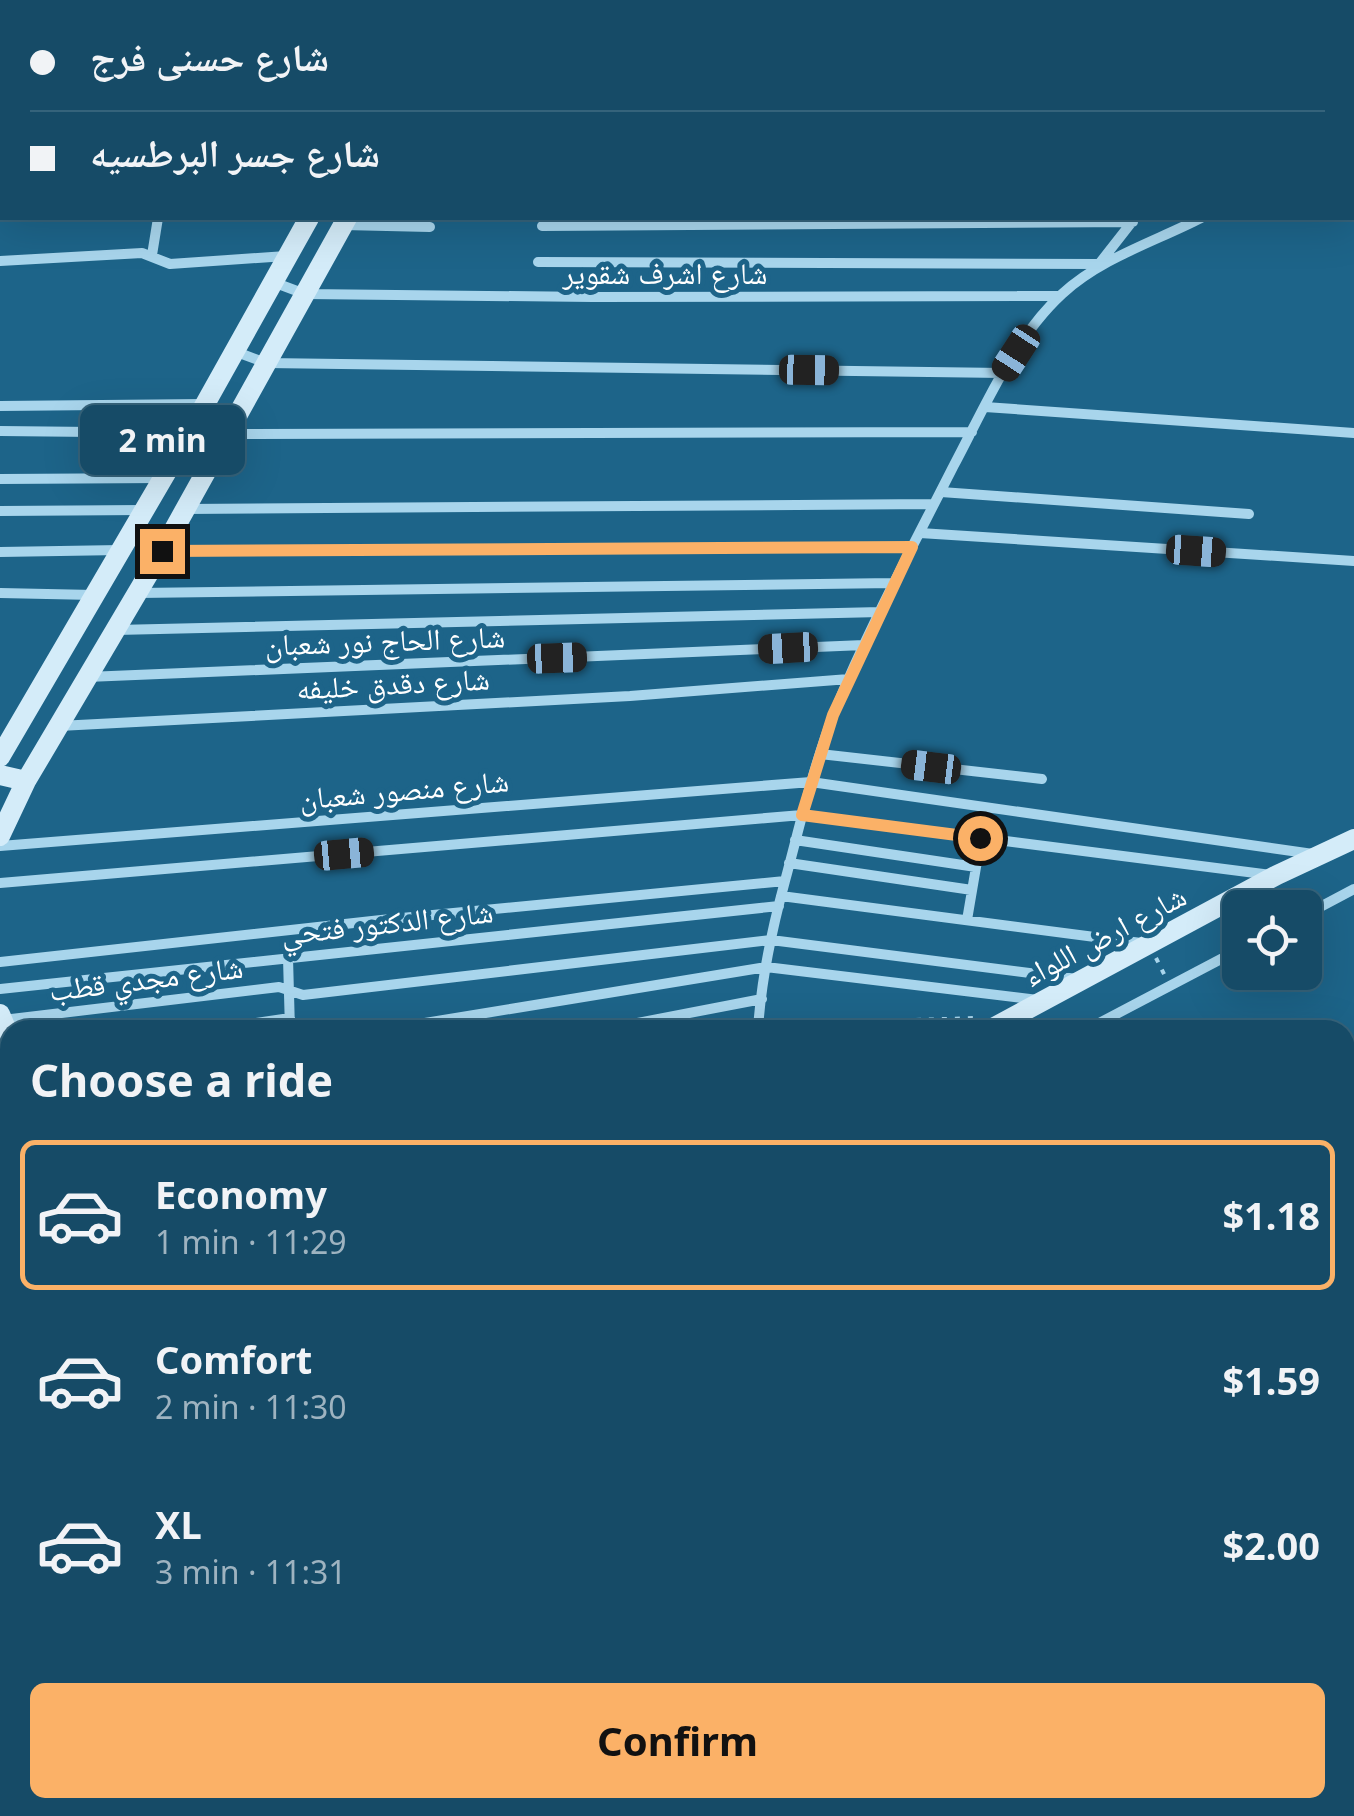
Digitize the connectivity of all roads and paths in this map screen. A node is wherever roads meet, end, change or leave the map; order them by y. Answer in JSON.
{"nodes":[{"id":1,"x":158,"y":220,"type":"edge"},
{"id":2,"x":308,"y":220,"type":"edge"},
{"id":3,"x":1134,"y":220,"type":"edge"},
{"id":4,"x":1196,"y":220,"type":"edge"},
{"id":5,"x":345,"y":221,"type":"edge"},
{"id":6,"x":542,"y":226,"type":"dead end"},
{"id":7,"x":430,"y":227,"type":"dead end"},
{"id":8,"x":152,"y":256,"type":"junction"},
{"id":9,"x":287,"y":256,"type":"junction"},
{"id":10,"x":0,"y":261,"type":"edge"},
{"id":11,"x":538,"y":262,"type":"dead end"},
{"id":12,"x":1099,"y":264,"type":"junction"},
{"id":13,"x":272,"y":282,"type":"junction"},
{"id":14,"x":305,"y":294,"type":"junction"},
{"id":15,"x":1060,"y":296,"type":"junction"},
{"id":16,"x":233,"y":350,"type":"junction"},
{"id":17,"x":266,"y":363,"type":"junction"},
{"id":18,"x":1003,"y":373,"type":"junction"},
{"id":19,"x":203,"y":404,"type":"junction"},
{"id":20,"x":0,"y":406,"type":"edge"},
{"id":21,"x":984,"y":407,"type":"junction"},
{"id":22,"x":0,"y":431,"type":"edge"},
{"id":23,"x":972,"y":432,"type":"junction"},
{"id":24,"x":1354,"y":433,"type":"edge"},
{"id":25,"x":226,"y":434,"type":"junction"},
{"id":26,"x":184,"y":441,"type":"junction"},
{"id":27,"x":212,"y":460,"type":"junction"},
{"id":28,"x":0,"y":478,"type":"edge"},
{"id":29,"x":163,"y":478,"type":"junction"},
{"id":30,"x":940,"y":492,"type":"junction"},
{"id":31,"x":934,"y":504,"type":"junction"},
{"id":32,"x":184,"y":509,"type":"junction"},
{"id":33,"x":144,"y":510,"type":"junction"},
{"id":34,"x":0,"y":511,"type":"edge"},
{"id":35,"x":1248,"y":514,"type":"dead end"},
{"id":36,"x":920,"y":533,"type":"junction"},
{"id":37,"x":912,"y":547,"type":"junction"},
{"id":38,"x":121,"y":550,"type":"junction"},
{"id":39,"x":162,"y":551,"type":"junction"},
{"id":40,"x":0,"y":552,"type":"edge"},
{"id":41,"x":1354,"y":561,"type":"edge"},
{"id":42,"x":894,"y":583,"type":"junction"},
{"id":43,"x":0,"y":593,"type":"edge"},
{"id":44,"x":136,"y":593,"type":"junction"},
{"id":45,"x":95,"y":594,"type":"junction"},
{"id":46,"x":881,"y":612,"type":"junction"},
{"id":47,"x":115,"y":630,"type":"junction"},
{"id":48,"x":864,"y":645,"type":"junction"},
{"id":49,"x":87,"y":677,"type":"junction"},
{"id":50,"x":849,"y":679,"type":"junction"},
{"id":51,"x":58,"y":726,"type":"junction"},
{"id":52,"x":820,"y":754,"type":"junction"},
{"id":53,"x":0,"y":757,"type":"edge"},
{"id":54,"x":0,"y":775,"type":"edge"},
{"id":55,"x":1042,"y":780,"type":"dead end"},
{"id":56,"x":26,"y":781,"type":"junction"},
{"id":57,"x":811,"y":782,"type":"junction"},
{"id":58,"x":802,"y":815,"type":"junction"},
{"id":59,"x":0,"y":836,"type":"edge"},
{"id":60,"x":980,"y":838,"type":"junction"},
{"id":61,"x":795,"y":840,"type":"junction"},
{"id":62,"x":1354,"y":840,"type":"edge"},
{"id":63,"x":0,"y":846,"type":"edge"},
{"id":64,"x":1324,"y":855,"type":"junction"},
{"id":65,"x":789,"y":863,"type":"junction"},
{"id":66,"x":976,"y":867,"type":"junction"},
{"id":67,"x":1277,"y":875,"type":"junction"},
{"id":68,"x":785,"y":881,"type":"junction"},
{"id":69,"x":0,"y":883,"type":"edge"},
{"id":70,"x":1354,"y":889,"type":"edge"},
{"id":71,"x":972,"y":890,"type":"junction"},
{"id":72,"x":779,"y":901,"type":"junction"},
{"id":73,"x":1322,"y":906,"type":"edge"},
{"id":74,"x":967,"y":920,"type":"junction"},
{"id":75,"x":770,"y":940,"type":"junction"},
{"id":76,"x":1150,"y":944,"type":"junction"},
{"id":77,"x":288,"y":958,"type":"junction"},
{"id":78,"x":1222,"y":959,"type":"edge"},
{"id":79,"x":0,"y":962,"type":"edge"},
{"id":80,"x":766,"y":967,"type":"junction"},
{"id":81,"x":1084,"y":979,"type":"junction"},
{"id":82,"x":1170,"y":986,"type":"junction"},
{"id":83,"x":0,"y":989,"type":"edge"},
{"id":84,"x":290,"y":992,"type":"junction"},
{"id":85,"x":762,"y":999,"type":"junction"},
{"id":86,"x":1044,"y":1001,"type":"junction"},
{"id":87,"x":34,"y":1020,"type":"edge"},
{"id":88,"x":290,"y":1020,"type":"edge"},
{"id":89,"x":443,"y":1020,"type":"edge"},
{"id":90,"x":653,"y":1020,"type":"edge"},
{"id":91,"x":759,"y":1020,"type":"edge"},
{"id":92,"x":994,"y":1020,"type":"edge"},
{"id":93,"x":1105,"y":1020,"type":"edge"}],
"edges":[{"from":1,"to":8,"type":"street"},
{"from":2,"to":9,"type":"street"},
{"from":3,"to":6,"type":"street"},
{"from":3,"to":12,"type":"street"},
{"from":4,"to":12,"type":"street"},
{"from":5,"to":7,"type":"street"},
{"from":5,"to":14,"type":"street"},
{"from":8,"to":9,"type":"street"},
{"from":8,"to":10,"type":"street"},
{"from":9,"to":13,"type":"street"},
{"from":11,"to":12,"type":"street"},
{"from":12,"to":15,"type":"street"},
{"from":13,"to":14,"type":"street","name":"شارع اشرف شقوير"},
{"from":13,"to":16,"type":"street"},
{"from":14,"to":15,"type":"street","name":"شارع اشرف شقوير"},
{"from":14,"to":17,"type":"street"},
{"from":15,"to":18,"type":"street"},
{"from":16,"to":17,"type":"street"},
{"from":16,"to":19,"type":"street"},
{"from":17,"to":18,"type":"street"},
{"from":17,"to":25,"type":"street"},
{"from":18,"to":21,"type":"street"},
{"from":19,"to":20,"type":"street"},
{"from":19,"to":26,"type":"street"},
{"from":21,"to":23,"type":"street"},
{"from":21,"to":24,"type":"street"},
{"from":22,"to":26,"type":"street"},
{"from":23,"to":25,"type":"street"},
{"from":23,"to":30,"type":"street"},
{"from":25,"to":27,"type":"street"},
{"from":26,"to":27,"type":"street"},
{"from":26,"to":29,"type":"street"},
{"from":27,"to":32,"type":"street"},
{"from":28,"to":29,"type":"street"},
{"from":29,"to":33,"type":"street"},
{"from":30,"to":31,"type":"street"},
{"from":30,"to":35,"type":"street"},
{"from":31,"to":32,"type":"street"},
{"from":31,"to":36,"type":"street"},
{"from":32,"to":39,"type":"street"},
{"from":33,"to":34,"type":"street"},
{"from":33,"to":38,"type":"street"},
{"from":36,"to":37,"type":"street"},
{"from":36,"to":41,"type":"street"},
{"from":37,"to":39,"type":"street"},
{"from":37,"to":42,"type":"street"},
{"from":38,"to":40,"type":"street"},
{"from":38,"to":45,"type":"street"},
{"from":39,"to":44,"type":"street"},
{"from":42,"to":44,"type":"street"},
{"from":42,"to":46,"type":"street"},
{"from":43,"to":45,"type":"street"},
{"from":44,"to":47,"type":"street"},
{"from":45,"to":53,"type":"street"},
{"from":46,"to":47,"type":"street"},
{"from":46,"to":48,"type":"street"},
{"from":47,"to":49,"type":"street"},
{"from":48,"to":49,"type":"street","name":"شارع الحاج نور شعبان"},
{"from":48,"to":50,"type":"street"},
{"from":49,"to":51,"type":"street"},
{"from":50,"to":51,"type":"street","name":"شارع دقدق خليفه"},
{"from":50,"to":52,"type":"street"},
{"from":51,"to":56,"type":"street"},
{"from":52,"to":55,"type":"street"},
{"from":52,"to":57,"type":"street"},
{"from":54,"to":56,"type":"street"},
{"from":56,"to":59,"type":"street"},
{"from":57,"to":58,"type":"street"},
{"from":57,"to":63,"type":"street","name":"شارع منصور شعبان"},
{"from":57,"to":64,"type":"street","name":"شارع منصور شعبان"},
{"from":58,"to":60,"type":"street"},
{"from":58,"to":61,"type":"street"},
{"from":58,"to":69,"type":"street"},
{"from":60,"to":66,"type":"street"},
{"from":60,"to":67,"type":"street"},
{"from":61,"to":65,"type":"street"},
{"from":61,"to":66,"type":"street"},
{"from":62,"to":64,"type":"street","name":"شارع ارض اللواء"},
{"from":64,"to":67,"type":"street","name":"شارع ارض اللواء"},
{"from":65,"to":68,"type":"street"},
{"from":65,"to":71,"type":"street"},
{"from":66,"to":71,"type":"street"},
{"from":67,"to":76,"type":"street","name":"شارع ارض اللواء"},
{"from":68,"to":72,"type":"street"},
{"from":68,"to":79,"type":"street"},
{"from":70,"to":73,"type":"street"},
{"from":71,"to":74,"type":"street"},
{"from":72,"to":74,"type":"street","name":"شارع الدكتور فتحي"},
{"from":72,"to":75,"type":"street"},
{"from":72,"to":77,"type":"street","name":"شارع الدكتور فتحي"},
{"from":74,"to":76,"type":"street","name":"شارع الدكتور فتحي"},
{"from":75,"to":80,"type":"street"},
{"from":75,"to":81,"type":"street","name":"شارع مجدي قطب"},
{"from":75,"to":84,"type":"street","name":"شارع مجدي قطب"},
{"from":76,"to":81,"type":"street","name":"شارع ارض اللواء"},
{"from":76,"to":82,"type":"path"},
{"from":77,"to":83,"type":"street","name":"شارع الدكتور فتحي"},
{"from":77,"to":84,"type":"street"},
{"from":78,"to":82,"type":"street"},
{"from":80,"to":85,"type":"street"},
{"from":80,"to":86,"type":"street"},
{"from":80,"to":89,"type":"street"},
{"from":81,"to":86,"type":"street","name":"شارع ارض اللواء"},
{"from":82,"to":93,"type":"street"},
{"from":84,"to":87,"type":"street","name":"شارع مجدي قطب"},
{"from":84,"to":88,"type":"street"},
{"from":85,"to":90,"type":"street"},
{"from":85,"to":91,"type":"street"},
{"from":86,"to":92,"type":"street","name":"شارع ارض اللواء"}]}
